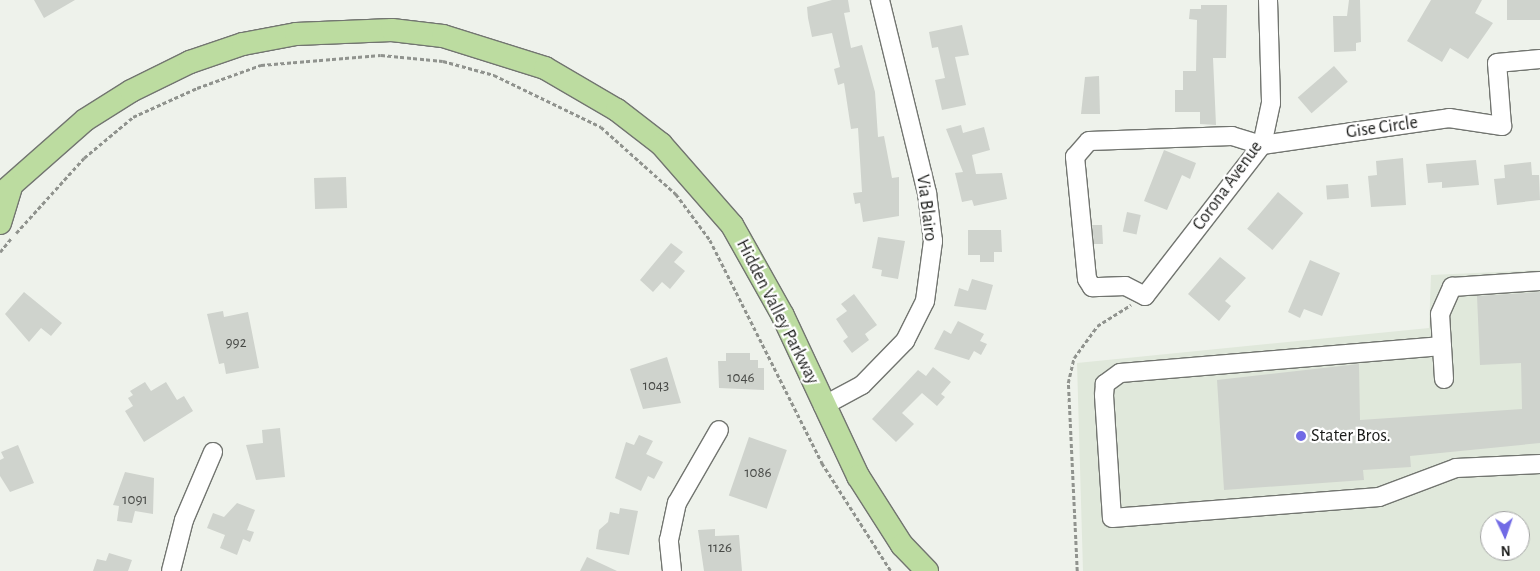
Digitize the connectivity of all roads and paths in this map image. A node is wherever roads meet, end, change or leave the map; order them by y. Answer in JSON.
{"nodes":[{"id":1,"x":880,"y":0,"type":"edge"},
{"id":2,"x":1268,"y":0,"type":"edge"},
{"id":3,"x":1540,"y":59,"type":"edge"},
{"id":4,"x":1262,"y":145,"type":"junction"},
{"id":5,"x":5,"y":191,"type":"edge"},
{"id":6,"x":0,"y":223,"type":"edge"},
{"id":7,"x":0,"y":252,"type":"edge"},
{"id":8,"x":1540,"y":282,"type":"edge"},
{"id":9,"x":1145,"y":296,"type":"junction"},
{"id":10,"x":1442,"y":346,"type":"junction"},
{"id":11,"x":1444,"y":380,"type":"dead end"},
{"id":12,"x":823,"y":406,"type":"junction"},
{"id":13,"x":719,"y":430,"type":"dead end"},
{"id":14,"x":213,"y":452,"type":"dead end"},
{"id":15,"x":1540,"y":464,"type":"edge"},
{"id":16,"x":171,"y":571,"type":"edge"},
{"id":17,"x":672,"y":571,"type":"edge"},
{"id":18,"x":891,"y":571,"type":"edge"},
{"id":19,"x":927,"y":571,"type":"edge"},
{"id":20,"x":1077,"y":571,"type":"edge"}],
"edges":[{"from":1,"to":12,"type":"street","name":"Via Blairo"},
{"from":2,"to":4,"type":"street","name":"Corona Avenue"},
{"from":3,"to":4,"type":"street","name":"Gise Circle"},
{"from":4,"to":9,"type":"street","name":"Corona Avenue"},
{"from":4,"to":9,"type":"street"},
{"from":5,"to":6,"type":"main road","name":"Hidden Valley Parkway"},
{"from":5,"to":12,"type":"main road","name":"Hidden Valley Parkway"},
{"from":7,"to":18,"type":"path"},
{"from":8,"to":10,"type":"street"},
{"from":9,"to":20,"type":"path"},
{"from":10,"to":11,"type":"street"},
{"from":10,"to":15,"type":"street"},
{"from":12,"to":19,"type":"main road","name":"Hidden Valley Parkway"},
{"from":13,"to":17,"type":"street"},
{"from":14,"to":16,"type":"street"}]}
